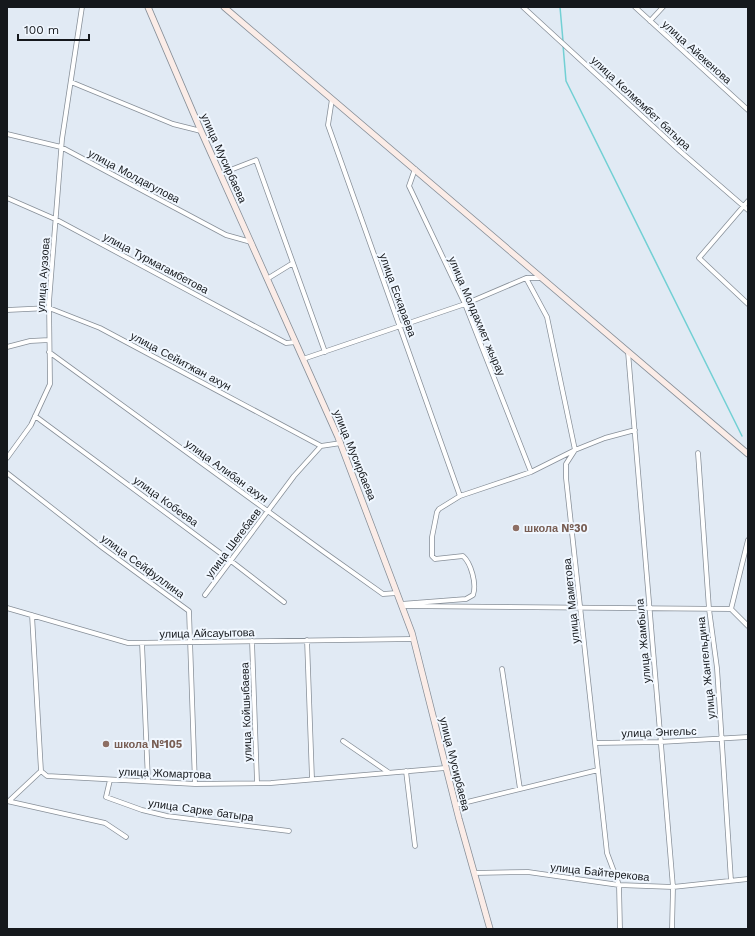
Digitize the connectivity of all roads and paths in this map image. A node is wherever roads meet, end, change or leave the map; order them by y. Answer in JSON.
{"nodes":[{"id":1,"x":82,"y":7,"type":"edge"},
{"id":2,"x":148,"y":7,"type":"edge"},
{"id":3,"x":224,"y":7,"type":"edge"},
{"id":4,"x":523,"y":7,"type":"edge"},
{"id":5,"x":635,"y":7,"type":"edge"},
{"id":6,"x":663,"y":7,"type":"edge"},
{"id":7,"x":650,"y":21,"type":"junction"},
{"id":8,"x":71,"y":82,"type":"junction"},
{"id":9,"x":332,"y":99,"type":"junction"},
{"id":10,"x":748,"y":110,"type":"edge"},
{"id":11,"x":201,"y":131,"type":"junction"},
{"id":12,"x":7,"y":134,"type":"edge"},
{"id":13,"x":61,"y":147,"type":"junction"},
{"id":14,"x":415,"y":169,"type":"junction"},
{"id":15,"x":220,"y":174,"type":"junction"},
{"id":16,"x":7,"y":198,"type":"edge"},
{"id":17,"x":748,"y":201,"type":"edge"},
{"id":18,"x":743,"y":206,"type":"junction"},
{"id":19,"x":748,"y":210,"type":"edge"},
{"id":20,"x":55,"y":220,"type":"junction"},
{"id":21,"x":251,"y":242,"type":"junction"},
{"id":22,"x":293,"y":263,"type":"junction"},
{"id":23,"x":526,"y":278,"type":"junction"},
{"id":24,"x":542,"y":278,"type":"junction"},
{"id":25,"x":267,"y":279,"type":"junction"},
{"id":26,"x":465,"y":304,"type":"junction"},
{"id":27,"x":748,"y":304,"type":"edge"},
{"id":28,"x":49,"y":308,"type":"junction"},
{"id":29,"x":7,"y":310,"type":"edge"},
{"id":30,"x":399,"y":327,"type":"junction"},
{"id":31,"x":49,"y":340,"type":"junction"},
{"id":32,"x":296,"y":342,"type":"junction"},
{"id":33,"x":7,"y":348,"type":"edge"},
{"id":34,"x":49,"y":352,"type":"junction"},
{"id":35,"x":325,"y":352,"type":"junction"},
{"id":36,"x":628,"y":352,"type":"junction"},
{"id":37,"x":303,"y":359,"type":"junction"},
{"id":38,"x":35,"y":416,"type":"junction"},
{"id":39,"x":635,"y":430,"type":"junction"},
{"id":40,"x":340,"y":443,"type":"junction"},
{"id":41,"x":321,"y":446,"type":"junction"},
{"id":42,"x":575,"y":450,"type":"junction"},
{"id":43,"x":698,"y":452,"type":"dead end"},
{"id":44,"x":748,"y":454,"type":"edge"},
{"id":45,"x":7,"y":458,"type":"edge"},
{"id":46,"x":531,"y":472,"type":"junction"},
{"id":47,"x":7,"y":473,"type":"edge"},
{"id":48,"x":460,"y":496,"type":"junction"},
{"id":49,"x":268,"y":512,"type":"junction"},
{"id":50,"x":748,"y":540,"type":"edge"},
{"id":51,"x":231,"y":561,"type":"junction"},
{"id":52,"x":397,"y":593,"type":"junction"},
{"id":53,"x":205,"y":595,"type":"dead end"},
{"id":54,"x":284,"y":602,"type":"dead end"},
{"id":55,"x":401,"y":605,"type":"junction"},
{"id":56,"x":7,"y":608,"type":"edge"},
{"id":57,"x":581,"y":608,"type":"junction"},
{"id":58,"x":649,"y":608,"type":"junction"},
{"id":59,"x":709,"y":609,"type":"junction"},
{"id":60,"x":732,"y":609,"type":"junction"},
{"id":61,"x":32,"y":615,"type":"junction"},
{"id":62,"x":748,"y":626,"type":"edge"},
{"id":63,"x":413,"y":639,"type":"junction"},
{"id":64,"x":307,"y":640,"type":"junction"},
{"id":65,"x":252,"y":641,"type":"junction"},
{"id":66,"x":191,"y":642,"type":"junction"},
{"id":67,"x":142,"y":643,"type":"junction"},
{"id":68,"x":502,"y":669,"type":"dead end"},
{"id":69,"x":748,"y":737,"type":"edge"},
{"id":70,"x":722,"y":738,"type":"junction"},
{"id":71,"x":343,"y":741,"type":"dead end"},
{"id":72,"x":660,"y":742,"type":"junction"},
{"id":73,"x":595,"y":743,"type":"junction"},
{"id":74,"x":446,"y":768,"type":"junction"},
{"id":75,"x":598,"y":770,"type":"junction"},
{"id":76,"x":41,"y":771,"type":"junction"},
{"id":77,"x":406,"y":771,"type":"junction"},
{"id":78,"x":388,"y":772,"type":"junction"},
{"id":79,"x":312,"y":779,"type":"junction"},
{"id":80,"x":110,"y":780,"type":"junction"},
{"id":81,"x":148,"y":781,"type":"junction"},
{"id":82,"x":257,"y":782,"type":"junction"},
{"id":83,"x":195,"y":784,"type":"junction"},
{"id":84,"x":520,"y":789,"type":"junction"},
{"id":85,"x":8,"y":801,"type":"edge"},
{"id":86,"x":455,"y":806,"type":"junction"},
{"id":87,"x":289,"y":831,"type":"dead end"},
{"id":88,"x":126,"y":837,"type":"dead end"},
{"id":89,"x":415,"y":846,"type":"dead end"},
{"id":90,"x":474,"y":873,"type":"junction"},
{"id":91,"x":748,"y":879,"type":"edge"},
{"id":92,"x":731,"y":881,"type":"junction"},
{"id":93,"x":620,"y":885,"type":"junction"},
{"id":94,"x":673,"y":887,"type":"junction"},
{"id":95,"x":490,"y":929,"type":"edge"},
{"id":96,"x":620,"y":929,"type":"edge"},
{"id":97,"x":672,"y":929,"type":"edge"}],
"edges":[{"from":1,"to":8,"type":"street","name":"улица Ауэзова"},
{"from":2,"to":11,"type":"street","name":"улица Мусирбаева"},
{"from":3,"to":9,"type":"street"},
{"from":4,"to":18,"type":"street","name":"улица Келмембет батыра"},
{"from":5,"to":7,"type":"street","name":"улица Айекенова"},
{"from":6,"to":7,"type":"street"},
{"from":7,"to":10,"type":"street","name":"улица Айекенова"},
{"from":8,"to":11,"type":"street"},
{"from":8,"to":13,"type":"street","name":"улица Ауэзова"},
{"from":9,"to":14,"type":"street"},
{"from":9,"to":30,"type":"street","name":"улица Ескараева"},
{"from":11,"to":15,"type":"street","name":"улица Мусирбаева"},
{"from":12,"to":13,"type":"street","name":"улица Молдагулова"},
{"from":13,"to":20,"type":"street","name":"улица Ауэзова"},
{"from":13,"to":21,"type":"street","name":"улица Молдагулова"},
{"from":14,"to":24,"type":"street"},
{"from":14,"to":26,"type":"street","name":"улица Молдахмет жырау"},
{"from":15,"to":21,"type":"street","name":"улица Мусирбаева"},
{"from":15,"to":22,"type":"street"},
{"from":16,"to":20,"type":"street","name":"улица Турмагамбетова"},
{"from":17,"to":18,"type":"street"},
{"from":18,"to":19,"type":"street","name":"улица Келмембет батыра"},
{"from":18,"to":27,"type":"street"},
{"from":20,"to":28,"type":"street","name":"улица Ауэзова"},
{"from":20,"to":32,"type":"street","name":"улица Турмагамбетова"},
{"from":21,"to":25,"type":"street","name":"улица Мусирбаева"},
{"from":22,"to":25,"type":"street"},
{"from":22,"to":35,"type":"street"},
{"from":23,"to":24,"type":"street"},
{"from":23,"to":26,"type":"street"},
{"from":23,"to":42,"type":"street"},
{"from":24,"to":36,"type":"street"},
{"from":25,"to":32,"type":"street","name":"улица Мусирбаева"},
{"from":26,"to":30,"type":"street"},
{"from":26,"to":46,"type":"street","name":"улица Молдахмет жырау"},
{"from":28,"to":29,"type":"street","name":"улица Сейитжан ахун"},
{"from":28,"to":31,"type":"street","name":"улица Ауэзова"},
{"from":28,"to":41,"type":"street","name":"улица Сейитжан ахун"},
{"from":30,"to":35,"type":"street"},
{"from":30,"to":48,"type":"street","name":"улица Ескараева"},
{"from":31,"to":33,"type":"street"},
{"from":31,"to":34,"type":"street","name":"улица Ауэзова"},
{"from":32,"to":37,"type":"street","name":"улица Мусирбаева"},
{"from":34,"to":38,"type":"street","name":"улица Ауэзова"},
{"from":34,"to":49,"type":"street","name":"улица Алибан ахун"},
{"from":35,"to":37,"type":"street"},
{"from":36,"to":39,"type":"street","name":"улица Жамбыла"},
{"from":36,"to":44,"type":"street"},
{"from":37,"to":40,"type":"street","name":"улица Мусирбаева"},
{"from":38,"to":45,"type":"street","name":"улица Ауэзова"},
{"from":38,"to":51,"type":"street","name":"улица Кобеева"},
{"from":39,"to":42,"type":"street"},
{"from":39,"to":58,"type":"street","name":"улица Жамбыла"},
{"from":40,"to":41,"type":"street"},
{"from":40,"to":52,"type":"street","name":"улица Мусирбаева"},
{"from":41,"to":49,"type":"street","name":"улица Шегебаев"},
{"from":42,"to":46,"type":"street"},
{"from":42,"to":57,"type":"street","name":"улица Маметова"},
{"from":43,"to":59,"type":"street","name":"улица Жангельдина"},
{"from":46,"to":48,"type":"street"},
{"from":47,"to":66,"type":"street","name":"улица Сейфуллина"},
{"from":48,"to":55,"type":"street"},
{"from":49,"to":51,"type":"street","name":"улица Шегебаев"},
{"from":49,"to":52,"type":"street","name":"улица Алибан ахун"},
{"from":50,"to":60,"type":"street"},
{"from":51,"to":53,"type":"street","name":"улица Шегебаев"},
{"from":51,"to":54,"type":"street","name":"улица Кобеева"},
{"from":52,"to":55,"type":"street","name":"улица Мусирбаева"},
{"from":55,"to":57,"type":"street"},
{"from":55,"to":63,"type":"street","name":"улица Мусирбаева"},
{"from":56,"to":61,"type":"street","name":"улица Айсауытова"},
{"from":57,"to":58,"type":"street"},
{"from":57,"to":73,"type":"street","name":"улица Маметова"},
{"from":58,"to":59,"type":"street"},
{"from":58,"to":72,"type":"street","name":"улица Жамбыла"},
{"from":59,"to":60,"type":"street"},
{"from":59,"to":70,"type":"street","name":"улица Жангельдина"},
{"from":60,"to":62,"type":"street"},
{"from":61,"to":67,"type":"street","name":"улица Айсауытова"},
{"from":61,"to":76,"type":"street"},
{"from":63,"to":64,"type":"street","name":"улица Айсауытова"},
{"from":63,"to":74,"type":"street","name":"улица Мусирбаева"},
{"from":64,"to":65,"type":"street","name":"улица Айсауытова"},
{"from":64,"to":79,"type":"street"},
{"from":65,"to":66,"type":"street","name":"улица Айсауытова"},
{"from":65,"to":82,"type":"street","name":"улица Койшыбаева"},
{"from":66,"to":67,"type":"street","name":"улица Айсауытова"},
{"from":66,"to":83,"type":"street","name":"улица Сейфуллина"},
{"from":67,"to":81,"type":"street"},
{"from":68,"to":84,"type":"street"},
{"from":69,"to":70,"type":"street","name":"улица Энгельс"},
{"from":70,"to":72,"type":"street","name":"улица Энгельс"},
{"from":70,"to":92,"type":"street","name":"улица Жангельдина"},
{"from":71,"to":78,"type":"street"},
{"from":72,"to":73,"type":"street","name":"улица Энгельс"},
{"from":72,"to":94,"type":"street","name":"улица Жамбыла"},
{"from":73,"to":75,"type":"street","name":"улица Маметова"},
{"from":74,"to":77,"type":"street","name":"улица Жомартова"},
{"from":74,"to":86,"type":"street","name":"улица Мусирбаева"},
{"from":75,"to":84,"type":"street"},
{"from":75,"to":93,"type":"street","name":"улица Маметова"},
{"from":76,"to":80,"type":"street","name":"улица Жомартова"},
{"from":76,"to":85,"type":"street"},
{"from":77,"to":78,"type":"street","name":"улица Жомартова"},
{"from":77,"to":89,"type":"street"},
{"from":78,"to":79,"type":"street","name":"улица Жомартова"},
{"from":79,"to":82,"type":"street","name":"улица Жомартова"},
{"from":80,"to":81,"type":"street","name":"улица Жомартова"},
{"from":80,"to":87,"type":"street","name":"улица Сарке батыра"},
{"from":81,"to":83,"type":"street","name":"улица Жомартова"},
{"from":82,"to":83,"type":"street","name":"улица Жомартова"},
{"from":84,"to":86,"type":"street"},
{"from":85,"to":88,"type":"street"},
{"from":86,"to":90,"type":"street","name":"улица Мусирбаева"},
{"from":90,"to":93,"type":"street","name":"улица Байтерекова"},
{"from":90,"to":95,"type":"street","name":"улица Мусирбаева"},
{"from":91,"to":92,"type":"street","name":"улица Байтерекова"},
{"from":92,"to":94,"type":"street","name":"улица Байтерекова"},
{"from":93,"to":94,"type":"street","name":"улица Байтерекова"},
{"from":93,"to":96,"type":"street","name":"улица Маметова"},
{"from":94,"to":97,"type":"street","name":"улица Жамбыла"}]}
